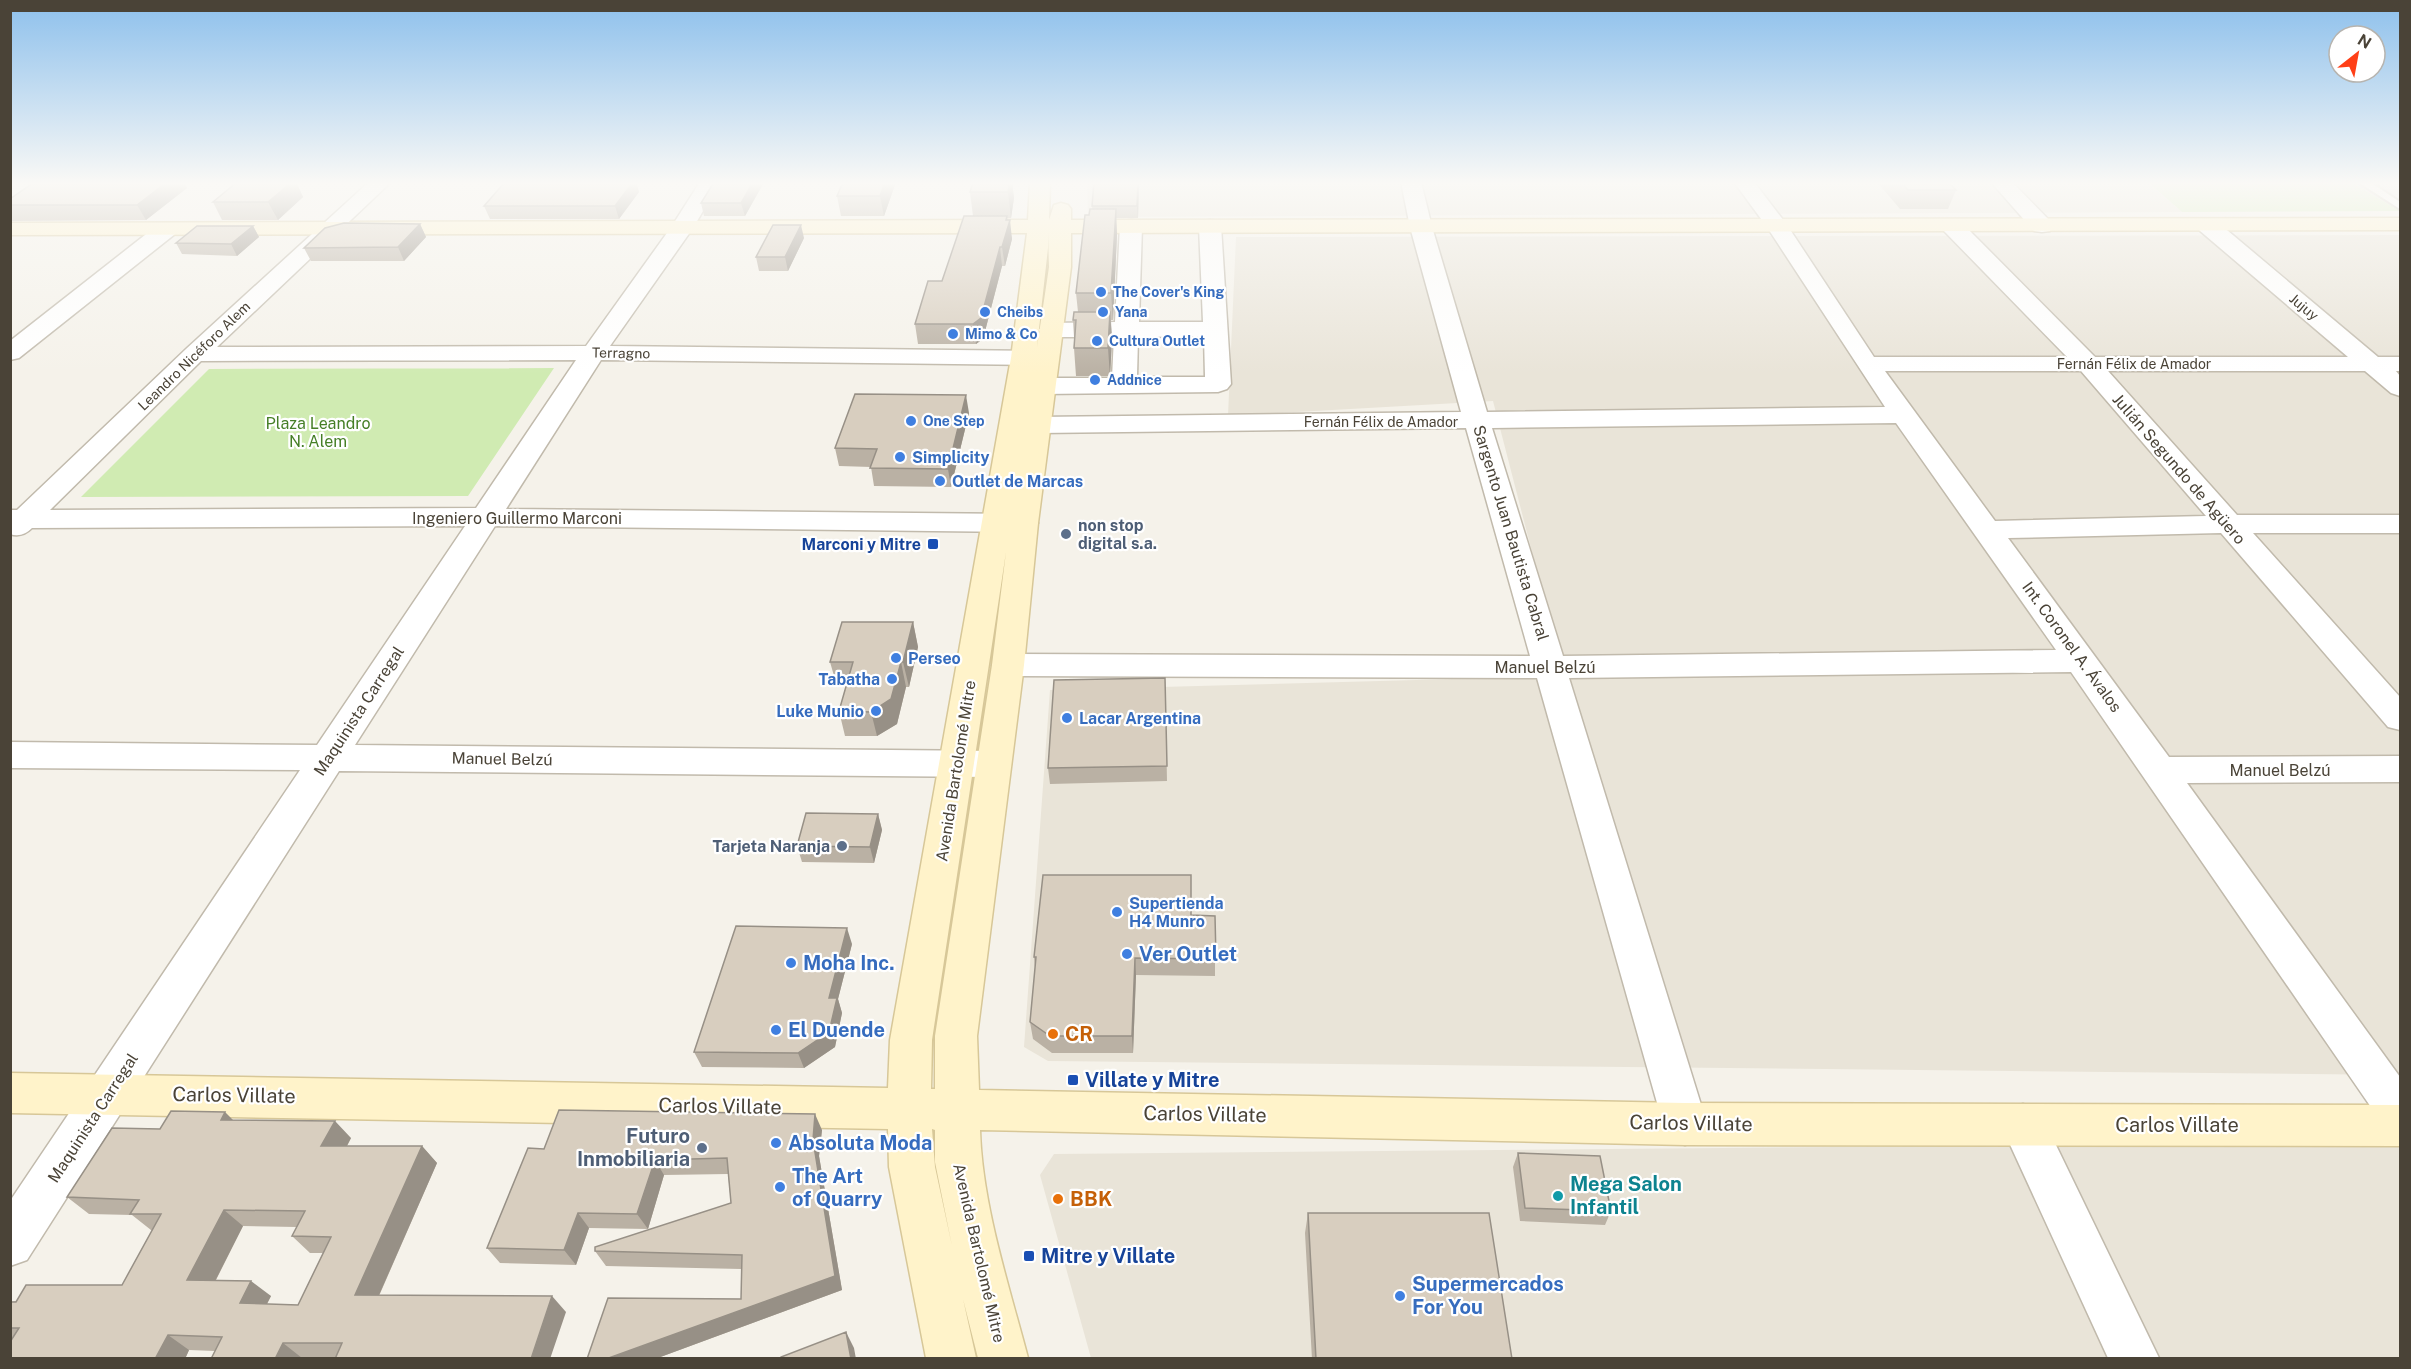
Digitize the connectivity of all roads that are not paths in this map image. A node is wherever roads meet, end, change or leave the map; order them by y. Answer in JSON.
{"nodes":[{"id":1,"x":146,"y":246,"type":"edge"},
{"id":2,"x":312,"y":246,"type":"edge"},
{"id":3,"x":669,"y":246,"type":"edge"},
{"id":4,"x":1038,"y":246,"type":"edge"},
{"id":5,"x":1054,"y":246,"type":"edge"},
{"id":6,"x":1130,"y":246,"type":"edge"},
{"id":7,"x":1211,"y":246,"type":"edge"},
{"id":8,"x":1426,"y":246,"type":"edge"},
{"id":9,"x":1790,"y":246,"type":"edge"},
{"id":10,"x":1972,"y":246,"type":"edge"},
{"id":11,"x":2232,"y":246,"type":"edge"},
{"id":12,"x":1215,"y":329,"type":"junction"},
{"id":13,"x":1051,"y":330,"type":"junction"},
{"id":14,"x":1126,"y":330,"type":"junction"},
{"id":15,"x":10,"y":353,"type":"edge"},
{"id":16,"x":593,"y":353,"type":"junction"},
{"id":17,"x":195,"y":354,"type":"junction"},
{"id":18,"x":1035,"y":358,"type":"junction"},
{"id":19,"x":1867,"y":364,"type":"junction"},
{"id":20,"x":2088,"y":364,"type":"junction"},
{"id":21,"x":2371,"y":364,"type":"junction"},
{"id":22,"x":2400,"y":364,"type":"edge"},
{"id":23,"x":1218,"y":384,"type":"junction"},
{"id":24,"x":1124,"y":385,"type":"junction"},
{"id":25,"x":1042,"y":386,"type":"junction"},
{"id":26,"x":2400,"y":388,"type":"edge"},
{"id":27,"x":1904,"y":415,"type":"junction"},
{"id":28,"x":1477,"y":421,"type":"junction"},
{"id":29,"x":1220,"y":423,"type":"junction"},
{"id":30,"x":1039,"y":425,"type":"junction"},
{"id":31,"x":487,"y":517,"type":"junction"},
{"id":32,"x":1010,"y":523,"type":"junction"},
{"id":33,"x":15,"y":524,"type":"edge"},
{"id":34,"x":2227,"y":524,"type":"junction"},
{"id":35,"x":2400,"y":524,"type":"edge"},
{"id":36,"x":1988,"y":530,"type":"junction"},
{"id":37,"x":2081,"y":661,"type":"junction"},
{"id":38,"x":1008,"y":665,"type":"junction"},
{"id":39,"x":1552,"y":667,"type":"junction"},
{"id":40,"x":2400,"y":718,"type":"edge"},
{"id":41,"x":10,"y":755,"type":"edge"},
{"id":42,"x":328,"y":758,"type":"junction"},
{"id":43,"x":975,"y":764,"type":"junction"},
{"id":44,"x":2400,"y":769,"type":"edge"},
{"id":45,"x":2159,"y":770,"type":"junction"},
{"id":46,"x":109,"y":1093,"type":"junction"},
{"id":47,"x":10,"y":1094,"type":"edge"},
{"id":48,"x":955,"y":1108,"type":"junction"},
{"id":49,"x":909,"y":1110,"type":"junction"},
{"id":50,"x":2400,"y":1112,"type":"edge"},
{"id":51,"x":1685,"y":1124,"type":"junction"},
{"id":52,"x":2023,"y":1125,"type":"junction"},
{"id":53,"x":2400,"y":1126,"type":"edge"},
{"id":54,"x":10,"y":1243,"type":"edge"},
{"id":55,"x":951,"y":1359,"type":"edge"},
{"id":56,"x":1004,"y":1359,"type":"edge"},
{"id":57,"x":2134,"y":1359,"type":"edge"}],
"edges":[{"from":1,"to":15,"type":"street"},
{"from":2,"to":17,"type":"street","name":"Leandro Nicéforo Alem"},
{"from":3,"to":16,"type":"street","name":"Maquinista Carregal"},
{"from":4,"to":18,"type":"main road","name":"Avenida Bartolomé Mitre"},
{"from":5,"to":13,"type":"main road","name":"Avenida Bartolomé Mitre"},
{"from":6,"to":14,"type":"street"},
{"from":7,"to":12,"type":"street"},
{"from":8,"to":28,"type":"street","name":"Sargento Juan Bautista Cabral"},
{"from":9,"to":19,"type":"street","name":"Int. Coronel A. Ávalos"},
{"from":10,"to":20,"type":"street","name":"Julián Segundo de Agüero"},
{"from":11,"to":21,"type":"street","name":"Jujuy"},
{"from":12,"to":14,"type":"street"},
{"from":12,"to":23,"type":"street"},
{"from":13,"to":14,"type":"street"},
{"from":13,"to":18,"type":"main road","name":"Avenida Bartolomé Mitre"},
{"from":14,"to":24,"type":"street"},
{"from":16,"to":17,"type":"street","name":"Terragno"},
{"from":16,"to":18,"type":"street","name":"Terragno"},
{"from":16,"to":31,"type":"street","name":"Maquinista Carregal"},
{"from":17,"to":33,"type":"street","name":"Leandro Nicéforo Alem"},
{"from":18,"to":25,"type":"main road","name":"Avenida Bartolomé Mitre"},
{"from":18,"to":32,"type":"main road","name":"Avenida Bartolomé Mitre"},
{"from":19,"to":20,"type":"street","name":"Fernán Félix de Amador"},
{"from":19,"to":27,"type":"street","name":"Int. Coronel A. Ávalos"},
{"from":20,"to":21,"type":"street","name":"Fernán Félix de Amador"},
{"from":20,"to":34,"type":"street","name":"Julián Segundo de Agüero"},
{"from":21,"to":22,"type":"street","name":"Fernán Félix de Amador"},
{"from":21,"to":26,"type":"street","name":"Jujuy"},
{"from":23,"to":24,"type":"street"},
{"from":23,"to":29,"type":"street"},
{"from":24,"to":25,"type":"street"},
{"from":25,"to":30,"type":"main road","name":"Avenida Bartolomé Mitre"},
{"from":27,"to":28,"type":"street","name":"Fernán Félix de Amador"},
{"from":27,"to":36,"type":"street","name":"Int. Coronel A. Ávalos"},
{"from":28,"to":29,"type":"street","name":"Fernán Félix de Amador"},
{"from":28,"to":39,"type":"street","name":"Sargento Juan Bautista Cabral"},
{"from":29,"to":30,"type":"street","name":"Fernán Félix de Amador"},
{"from":30,"to":32,"type":"main road","name":"Avenida Bartolomé Mitre"},
{"from":31,"to":32,"type":"street","name":"Ingeniero Guillermo Marconi"},
{"from":31,"to":33,"type":"street","name":"Ingeniero Guillermo Marconi"},
{"from":31,"to":42,"type":"street","name":"Maquinista Carregal"},
{"from":32,"to":38,"type":"main road","name":"Avenida Bartolomé Mitre"},
{"from":32,"to":43,"type":"main road","name":"Avenida Bartolomé Mitre"},
{"from":34,"to":35,"type":"street"},
{"from":34,"to":36,"type":"street"},
{"from":34,"to":40,"type":"street","name":"Julián Segundo de Agüero"},
{"from":36,"to":37,"type":"street","name":"Int. Coronel A. Ávalos"},
{"from":37,"to":39,"type":"street","name":"Manuel Belzú"},
{"from":37,"to":45,"type":"street","name":"Int. Coronel A. Ávalos"},
{"from":38,"to":39,"type":"street","name":"Manuel Belzú"},
{"from":38,"to":43,"type":"main road","name":"Avenida Bartolomé Mitre"},
{"from":39,"to":51,"type":"street","name":"Sargento Juan Bautista Cabral"},
{"from":41,"to":42,"type":"street","name":"Manuel Belzú"},
{"from":42,"to":43,"type":"street","name":"Manuel Belzú"},
{"from":42,"to":46,"type":"street","name":"Maquinista Carregal"},
{"from":43,"to":48,"type":"main road","name":"Avenida Bartolomé Mitre"},
{"from":43,"to":49,"type":"main road","name":"Avenida Bartolomé Mitre"},
{"from":44,"to":45,"type":"street","name":"Manuel Belzú"},
{"from":45,"to":50,"type":"street","name":"Int. Coronel A. Ávalos"},
{"from":46,"to":47,"type":"main road","name":"Carlos Villate"},
{"from":46,"to":49,"type":"main road","name":"Carlos Villate"},
{"from":46,"to":54,"type":"street","name":"Maquinista Carregal"},
{"from":48,"to":49,"type":"main road","name":"Carlos Villate"},
{"from":48,"to":51,"type":"main road","name":"Carlos Villate"},
{"from":48,"to":56,"type":"main road","name":"Avenida Bartolomé Mitre"},
{"from":49,"to":55,"type":"main road","name":"Avenida Bartolomé Mitre"},
{"from":51,"to":52,"type":"main road","name":"Carlos Villate"},
{"from":52,"to":53,"type":"main road","name":"Carlos Villate"},
{"from":52,"to":57,"type":"street"}]}
